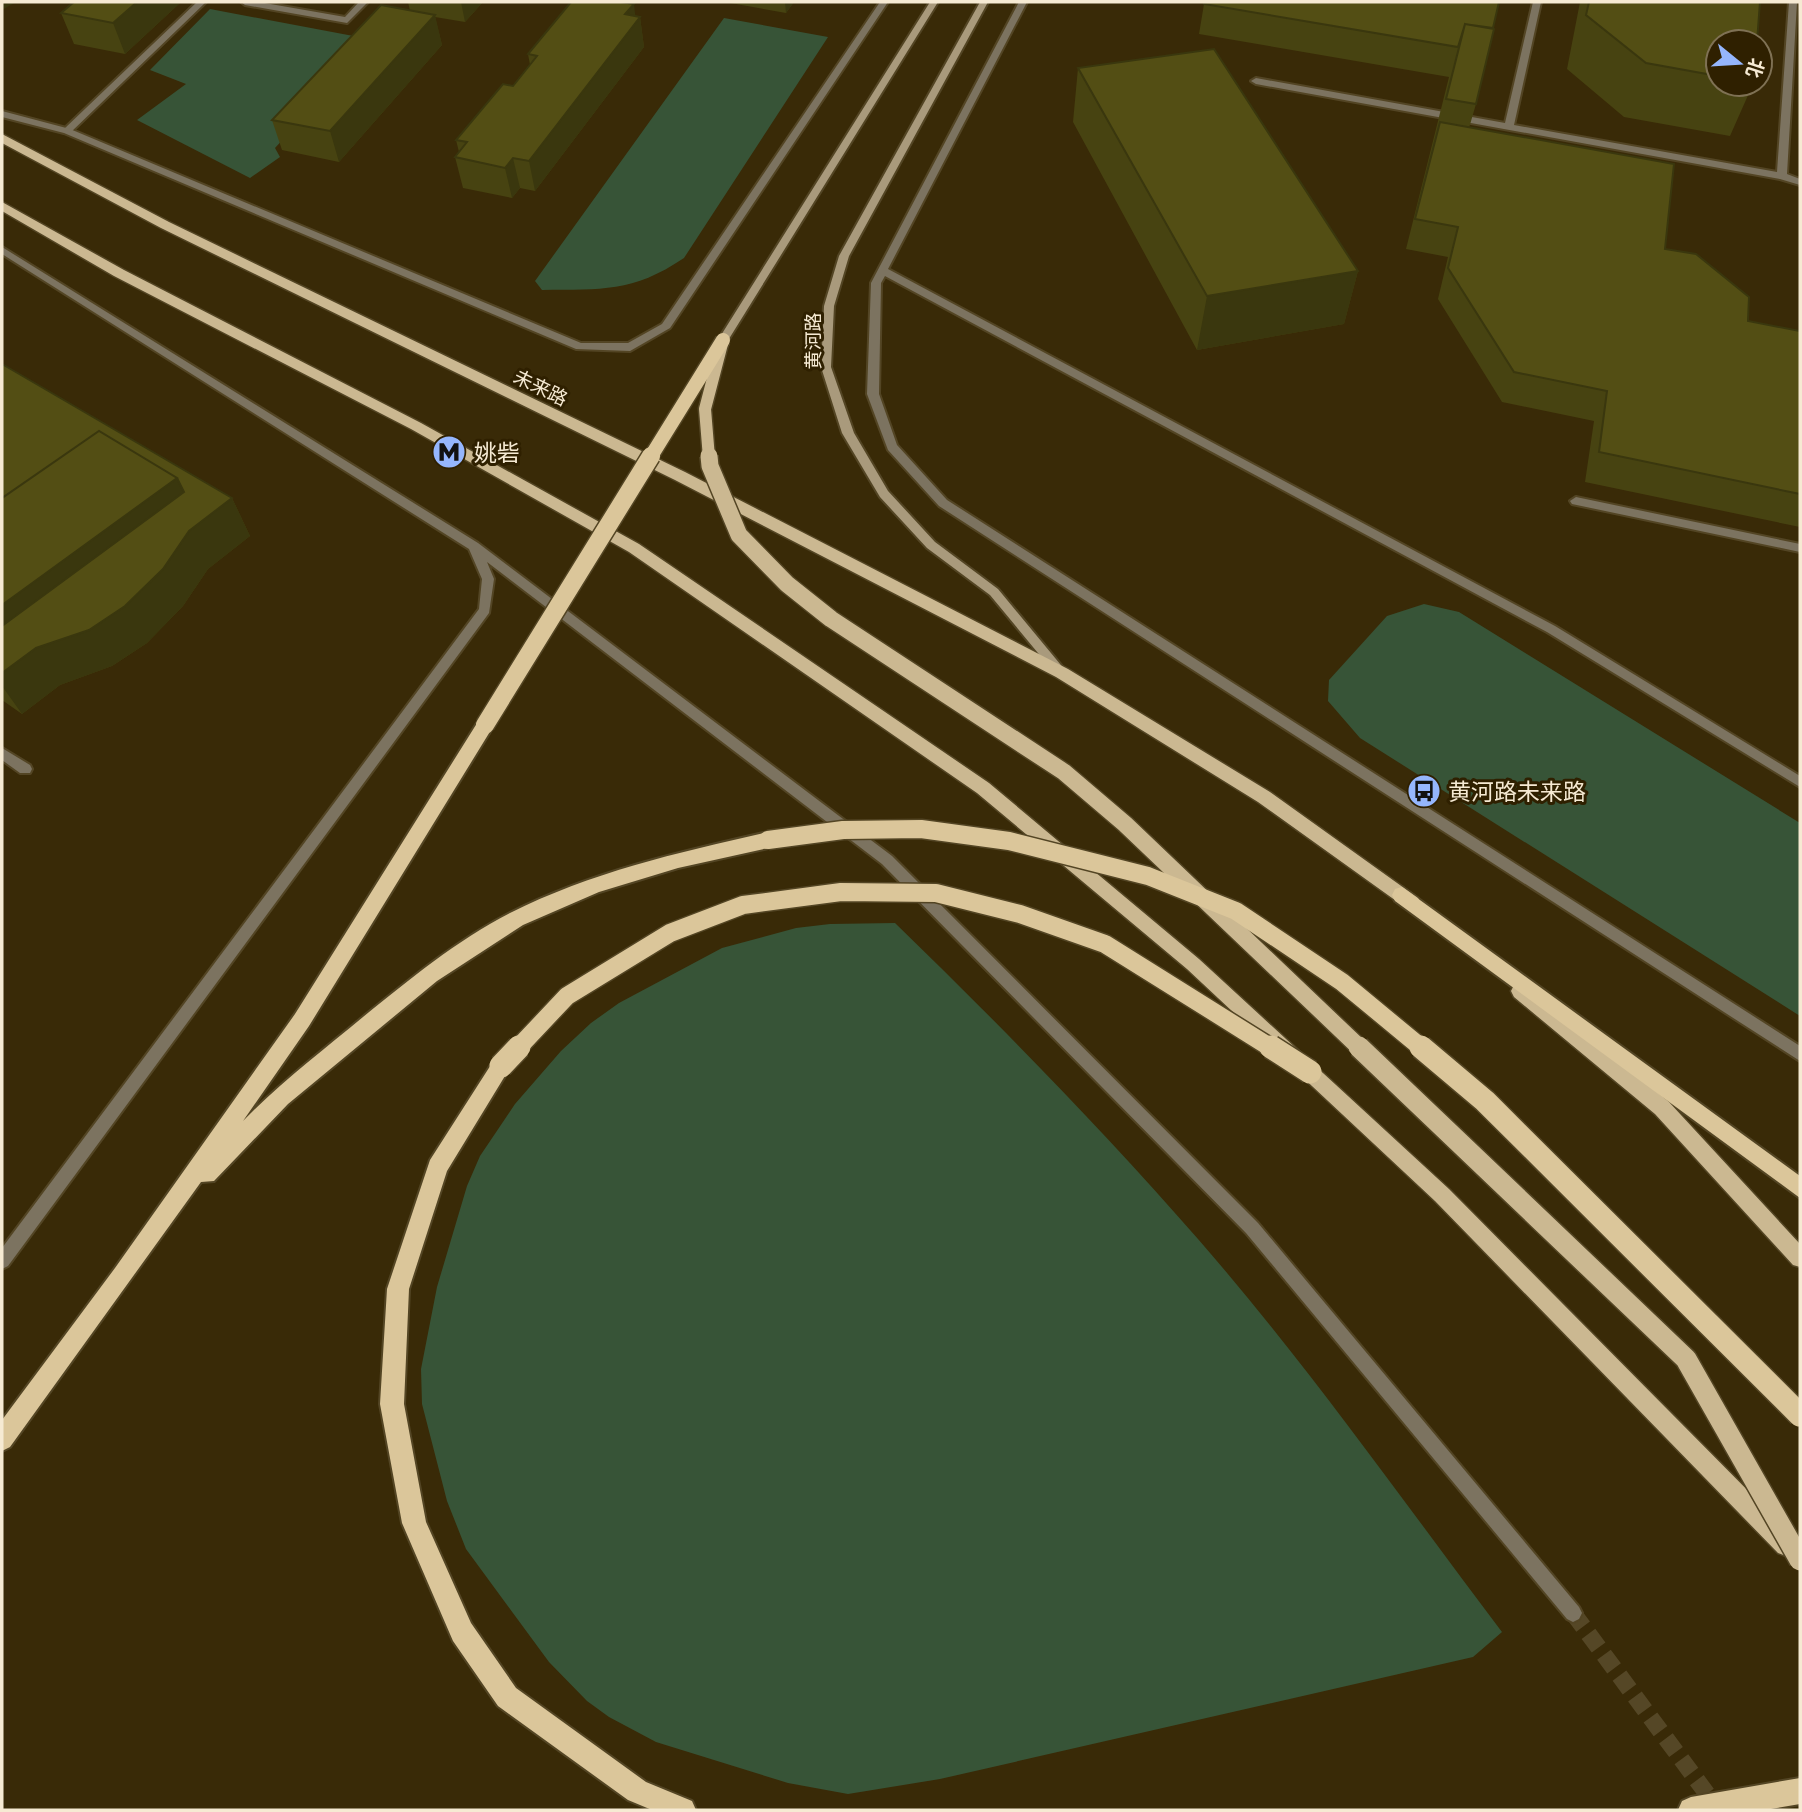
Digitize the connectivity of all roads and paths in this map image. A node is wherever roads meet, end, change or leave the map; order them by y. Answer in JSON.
{"nodes":[{"id":1,"x":202,"y":2,"type":"edge"},
{"id":2,"x":245,"y":2,"type":"edge"},
{"id":3,"x":364,"y":2,"type":"edge"},
{"id":4,"x":884,"y":2,"type":"edge"},
{"id":5,"x":934,"y":2,"type":"edge"},
{"id":6,"x":984,"y":2,"type":"edge"},
{"id":7,"x":1023,"y":2,"type":"edge"},
{"id":8,"x":1537,"y":2,"type":"edge"},
{"id":9,"x":1793,"y":2,"type":"edge"},
{"id":10,"x":1256,"y":82,"type":"dead end"},
{"id":11,"x":2,"y":114,"type":"edge"},
{"id":12,"x":1509,"y":127,"type":"junction"},
{"id":13,"x":67,"y":131,"type":"junction"},
{"id":14,"x":2,"y":138,"type":"edge"},
{"id":15,"x":1782,"y":176,"type":"junction"},
{"id":16,"x":1800,"y":182,"type":"edge"},
{"id":17,"x":2,"y":206,"type":"edge"},
{"id":18,"x":2,"y":250,"type":"edge"},
{"id":19,"x":883,"y":270,"type":"junction"},
{"id":20,"x":723,"y":340,"type":"junction"},
{"id":21,"x":1576,"y":501,"type":"dead end"},
{"id":22,"x":474,"y":546,"type":"junction"},
{"id":23,"x":1800,"y":548,"type":"edge"},
{"id":24,"x":1062,"y":673,"type":"junction"},
{"id":25,"x":2,"y":752,"type":"edge"},
{"id":26,"x":25,"y":769,"type":"dead end"},
{"id":27,"x":1800,"y":782,"type":"edge"},
{"id":28,"x":1402,"y":895,"type":"junction"},
{"id":29,"x":1800,"y":1054,"type":"edge"},
{"id":30,"x":1310,"y":1072,"type":"junction"},
{"id":31,"x":1800,"y":1188,"type":"edge"},
{"id":32,"x":163,"y":1218,"type":"junction"},
{"id":33,"x":1800,"y":1258,"type":"edge"},
{"id":34,"x":2,"y":1261,"type":"edge"},
{"id":35,"x":1800,"y":1415,"type":"edge"},
{"id":36,"x":2,"y":1439,"type":"edge"},
{"id":37,"x":1800,"y":1560,"type":"edge"},
{"id":38,"x":1573,"y":1613,"type":"tunnel mouth"},
{"id":39,"x":1800,"y":1791,"type":"edge"},
{"id":40,"x":683,"y":1810,"type":"edge"},
{"id":41,"x":1691,"y":1810,"type":"edge"}],
"edges":[{"from":1,"to":13,"type":"street"},
{"from":2,"to":3,"type":"street"},
{"from":4,"to":13,"type":"street"},
{"from":5,"to":20,"type":"main road"},
{"from":6,"to":24,"type":"main road","name":"黄河路"},
{"from":7,"to":19,"type":"street"},
{"from":8,"to":12,"type":"street"},
{"from":9,"to":15,"type":"street"},
{"from":10,"to":12,"type":"street"},
{"from":11,"to":13,"type":"street"},
{"from":12,"to":15,"type":"street"},
{"from":14,"to":24,"type":"main road","name":"未来路"},
{"from":15,"to":16,"type":"street"},
{"from":17,"to":30,"type":"main road","bridge":true},
{"from":18,"to":22,"type":"street"},
{"from":19,"to":27,"type":"street"},
{"from":19,"to":29,"type":"street"},
{"from":20,"to":32,"type":"highway","bridge":true},
{"from":20,"to":37,"type":"main road","bridge":true},
{"from":21,"to":23,"type":"street"},
{"from":22,"to":34,"type":"street"},
{"from":22,"to":38,"type":"street"},
{"from":24,"to":28,"type":"main road","name":"未来路"},
{"from":25,"to":26,"type":"street"},
{"from":28,"to":31,"type":"highway"},
{"from":28,"to":33,"type":"main road","name":"未来路"},
{"from":30,"to":37,"type":"main road","bridge":true},
{"from":30,"to":40,"type":"highway","bridge":true},
{"from":32,"to":35,"type":"highway","bridge":true},
{"from":32,"to":36,"type":"highway"},
{"from":39,"to":41,"type":"highway"}]}
